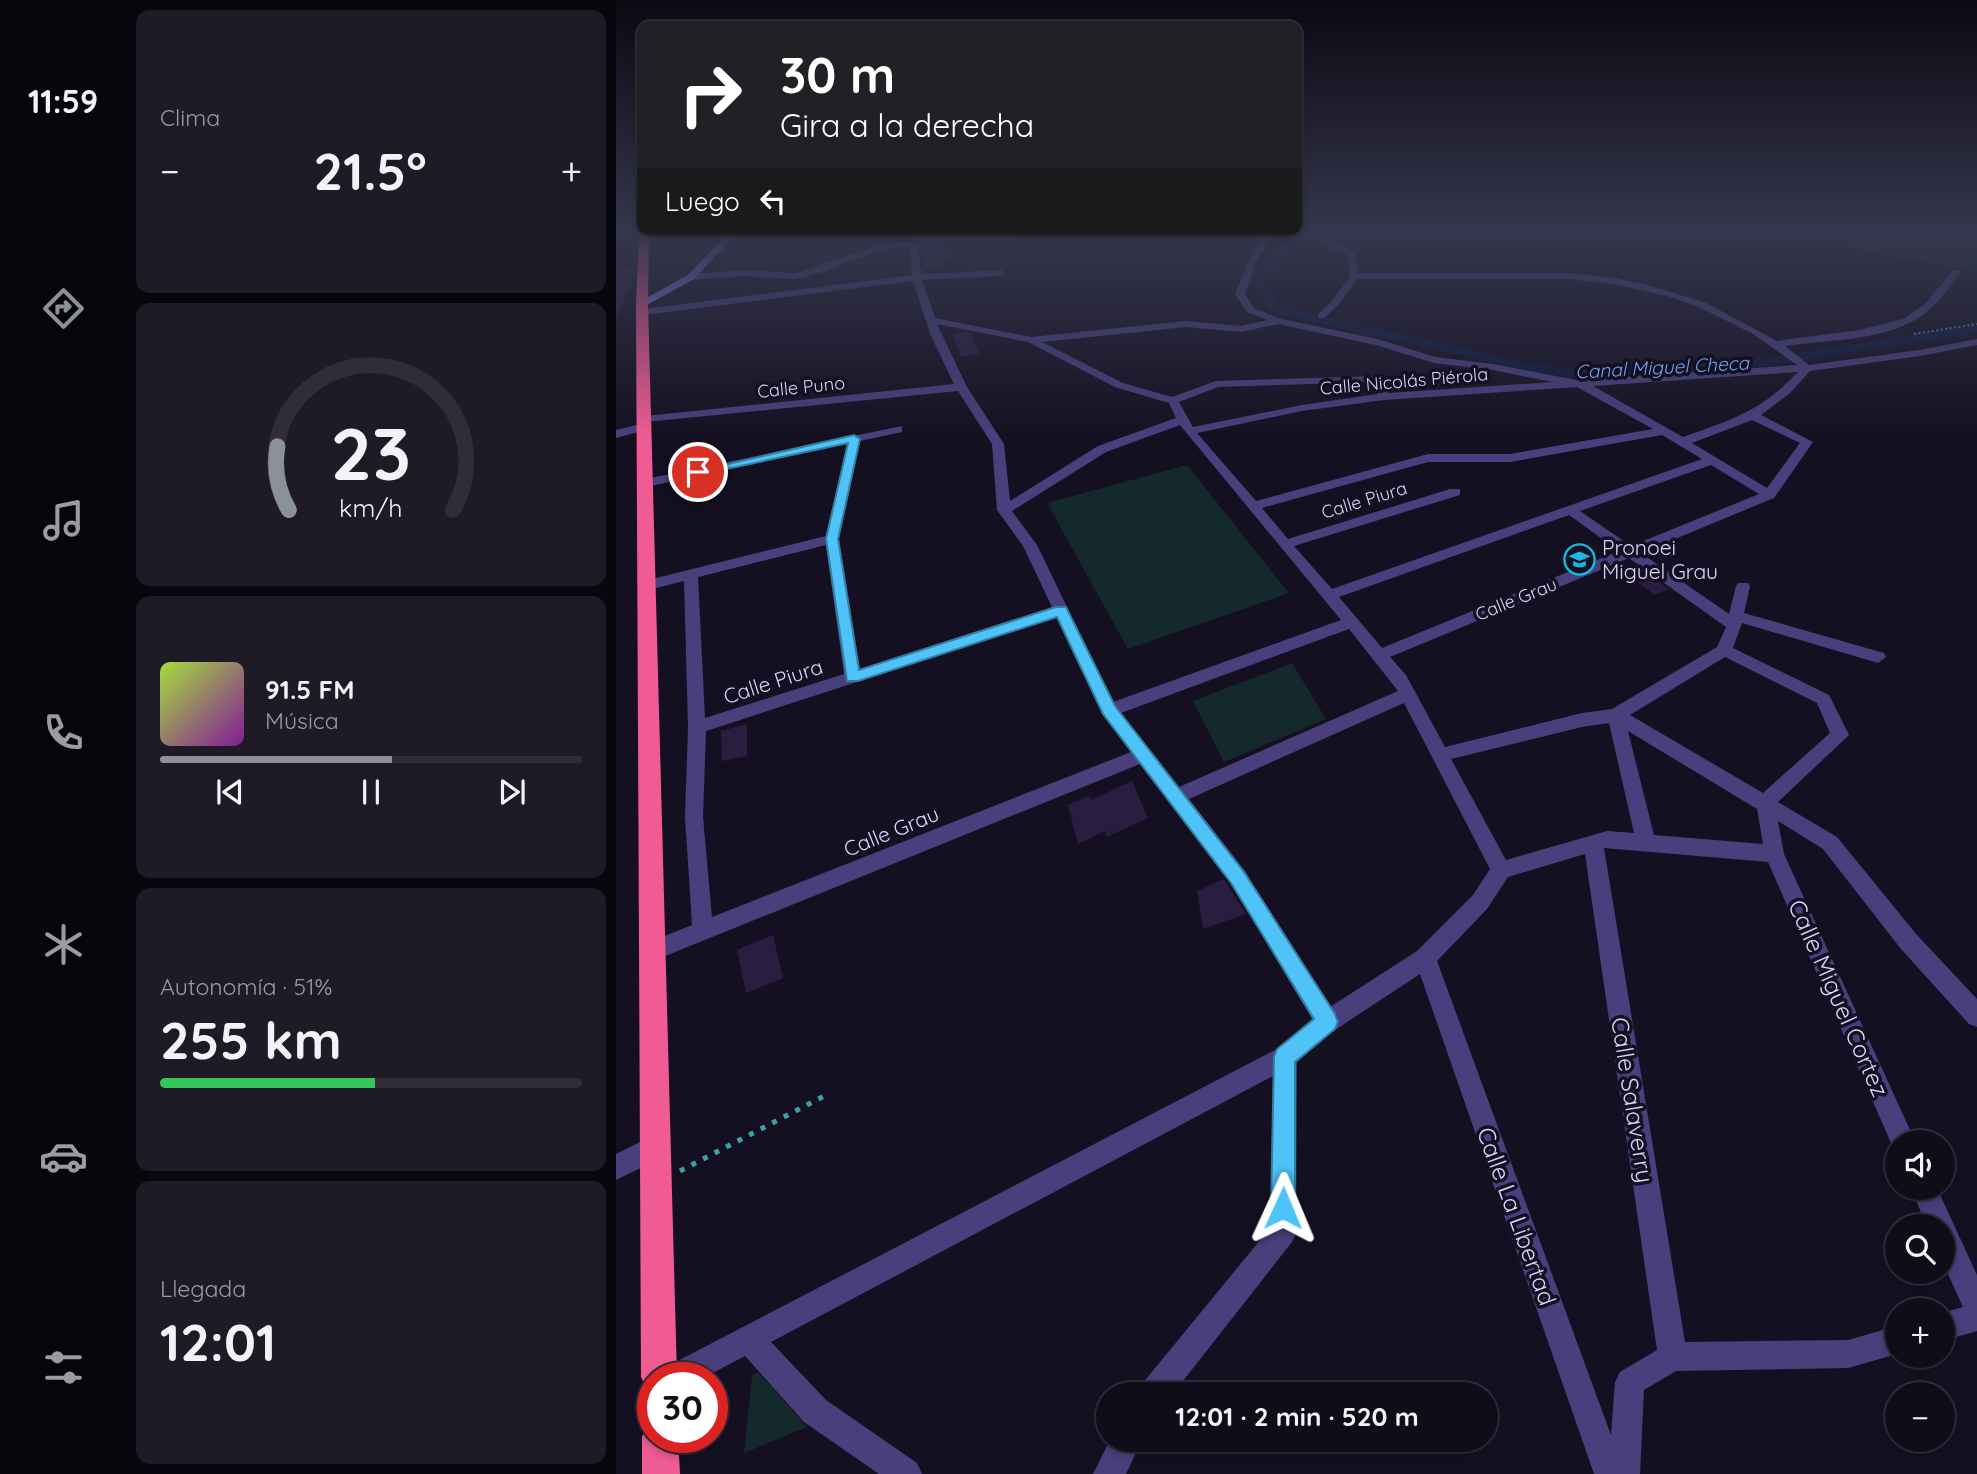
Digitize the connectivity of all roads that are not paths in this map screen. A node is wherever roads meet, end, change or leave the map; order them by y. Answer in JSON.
{"nodes":[{"id":1,"x":643,"y":300,"type":"edge"},
{"id":2,"x":924,"y":300,"type":"edge"},
{"id":3,"x":1244,"y":300,"type":"edge"},
{"id":4,"x":1337,"y":300,"type":"edge"},
{"id":5,"x":1683,"y":300,"type":"edge"},
{"id":6,"x":1934,"y":300,"type":"edge"},
{"id":7,"x":1321,"y":316,"type":"dead end"},
{"id":8,"x":1278,"y":321,"type":"junction"},
{"id":9,"x":975,"y":328,"type":"junction"},
{"id":10,"x":934,"y":329,"type":"junction"},
{"id":11,"x":1031,"y":340,"type":"junction"},
{"id":12,"x":1977,"y":342,"type":"edge"},
{"id":13,"x":1776,"y":344,"type":"junction"},
{"id":14,"x":1807,"y":368,"type":"junction"},
{"id":15,"x":1583,"y":385,"type":"junction"},
{"id":16,"x":961,"y":387,"type":"junction"},
{"id":17,"x":1384,"y":397,"type":"junction"},
{"id":18,"x":1173,"y":401,"type":"junction"},
{"id":19,"x":1753,"y":416,"type":"junction"},
{"id":20,"x":645,"y":423,"type":"junction"},
{"id":21,"x":1186,"y":426,"type":"junction"},
{"id":22,"x":898,"y":429,"type":"dead end"},
{"id":23,"x":1664,"y":431,"type":"junction"},
{"id":24,"x":616,"y":434,"type":"edge"},
{"id":25,"x":854,"y":439,"type":"junction"},
{"id":26,"x":1682,"y":442,"type":"junction"},
{"id":27,"x":1712,"y":460,"type":"junction"},
{"id":28,"x":646,"y":483,"type":"junction"},
{"id":29,"x":1455,"y":492,"type":"dead end"},
{"id":30,"x":1769,"y":495,"type":"junction"},
{"id":31,"x":1253,"y":506,"type":"junction"},
{"id":32,"x":1004,"y":510,"type":"junction"},
{"id":33,"x":1570,"y":510,"type":"junction"},
{"id":34,"x":832,"y":539,"type":"junction"},
{"id":35,"x":1285,"y":544,"type":"junction"},
{"id":36,"x":1630,"y":552,"type":"junction"},
{"id":37,"x":691,"y":574,"type":"junction"},
{"id":38,"x":648,"y":585,"type":"junction"},
{"id":39,"x":1743,"y":586,"type":"dead end"},
{"id":40,"x":1329,"y":595,"type":"junction"},
{"id":41,"x":1061,"y":610,"type":"junction"},
{"id":42,"x":1735,"y":621,"type":"junction"},
{"id":43,"x":1352,"y":622,"type":"junction"},
{"id":44,"x":1724,"y":650,"type":"junction"},
{"id":45,"x":1380,"y":655,"type":"junction"},
{"id":46,"x":1878,"y":657,"type":"dead end"},
{"id":47,"x":853,"y":678,"type":"junction"},
{"id":48,"x":1408,"y":694,"type":"junction"},
{"id":49,"x":1109,"y":710,"type":"junction"},
{"id":50,"x":1616,"y":715,"type":"junction"},
{"id":51,"x":697,"y":727,"type":"junction"},
{"id":52,"x":1145,"y":754,"type":"junction"},
{"id":53,"x":1439,"y":755,"type":"junction"},
{"id":54,"x":1177,"y":796,"type":"junction"},
{"id":55,"x":1765,"y":803,"type":"junction"},
{"id":56,"x":1646,"y":842,"type":"junction"},
{"id":57,"x":1592,"y":843,"type":"junction"},
{"id":58,"x":1774,"y":854,"type":"junction"},
{"id":59,"x":1501,"y":870,"type":"junction"},
{"id":60,"x":703,"y":931,"type":"junction"},
{"id":61,"x":653,"y":951,"type":"junction"},
{"id":62,"x":1424,"y":958,"type":"junction"},
{"id":63,"x":1977,"y":1016,"type":"edge"},
{"id":64,"x":1327,"y":1022,"type":"junction"},
{"id":65,"x":1285,"y":1057,"type":"junction"},
{"id":66,"x":1898,"y":1130,"type":"edge"},
{"id":67,"x":656,"y":1147,"type":"junction"},
{"id":68,"x":616,"y":1167,"type":"edge"},
{"id":69,"x":1955,"y":1257,"type":"edge"},
{"id":70,"x":1977,"y":1306,"type":"edge"},
{"id":71,"x":1977,"y":1317,"type":"edge"},
{"id":72,"x":1955,"y":1323,"type":"edge"},
{"id":73,"x":748,"y":1339,"type":"junction"},
{"id":74,"x":1885,"y":1343,"type":"edge"},
{"id":75,"x":1673,"y":1357,"type":"junction"},
{"id":76,"x":659,"y":1362,"type":"edge"},
{"id":77,"x":704,"y":1362,"type":"edge"},
{"id":78,"x":1163,"y":1382,"type":"edge"},
{"id":79,"x":1121,"y":1452,"type":"edge"},
{"id":80,"x":660,"y":1453,"type":"edge"},
{"id":81,"x":661,"y":1474,"type":"edge"},
{"id":82,"x":906,"y":1474,"type":"edge"},
{"id":83,"x":1109,"y":1474,"type":"edge"},
{"id":84,"x":1610,"y":1474,"type":"edge"},
{"id":85,"x":1624,"y":1474,"type":"edge"}],
"edges":[{"from":1,"to":20,"type":"highway"},
{"from":2,"to":10,"type":"street"},
{"from":3,"to":8,"type":"street"},
{"from":4,"to":7,"type":"street"},
{"from":5,"to":13,"type":"street"},
{"from":6,"to":13,"type":"street"},
{"from":8,"to":11,"type":"street"},
{"from":8,"to":15,"type":"street"},
{"from":9,"to":10,"type":"street"},
{"from":9,"to":10,"type":"street"},
{"from":9,"to":11,"type":"street"},
{"from":10,"to":16,"type":"street"},
{"from":11,"to":18,"type":"street"},
{"from":12,"to":14,"type":"street"},
{"from":13,"to":14,"type":"street"},
{"from":14,"to":15,"type":"street"},
{"from":14,"to":19,"type":"street"},
{"from":15,"to":17,"type":"street","name":"Calle Nicolás Piérola"},
{"from":15,"to":23,"type":"street"},
{"from":16,"to":20,"type":"street","name":"Calle Puno"},
{"from":16,"to":32,"type":"street"},
{"from":17,"to":18,"type":"street"},
{"from":17,"to":21,"type":"street","name":"Calle Nicolás Piérola"},
{"from":18,"to":21,"type":"street"},
{"from":19,"to":26,"type":"street"},
{"from":19,"to":30,"type":"street"},
{"from":20,"to":24,"type":"street","name":"Calle Puno"},
{"from":20,"to":28,"type":"highway"},
{"from":21,"to":31,"type":"street"},
{"from":21,"to":32,"type":"street","name":"Calle Nicolás Piérola"},
{"from":22,"to":25,"type":"street"},
{"from":23,"to":26,"type":"street"},
{"from":23,"to":31,"type":"street"},
{"from":25,"to":28,"type":"street"},
{"from":25,"to":34,"type":"street"},
{"from":26,"to":27,"type":"street"},
{"from":27,"to":30,"type":"street"},
{"from":27,"to":33,"type":"street"},
{"from":28,"to":38,"type":"highway"},
{"from":29,"to":35,"type":"street","name":"Calle Piura"},
{"from":30,"to":36,"type":"street","name":"Calle Grau"},
{"from":31,"to":35,"type":"street"},
{"from":32,"to":41,"type":"street"},
{"from":33,"to":36,"type":"street"},
{"from":33,"to":40,"type":"street"},
{"from":34,"to":37,"type":"street"},
{"from":34,"to":47,"type":"street"},
{"from":35,"to":40,"type":"street"},
{"from":36,"to":42,"type":"street"},
{"from":36,"to":45,"type":"street","name":"Calle Grau"},
{"from":37,"to":38,"type":"street"},
{"from":37,"to":51,"type":"street"},
{"from":38,"to":61,"type":"highway"},
{"from":39,"to":42,"type":"street"},
{"from":40,"to":43,"type":"street"},
{"from":41,"to":47,"type":"street","name":"Calle Piura"},
{"from":41,"to":49,"type":"street"},
{"from":42,"to":44,"type":"street"},
{"from":42,"to":46,"type":"street"},
{"from":43,"to":45,"type":"street"},
{"from":43,"to":49,"type":"street"},
{"from":44,"to":50,"type":"street"},
{"from":44,"to":55,"type":"street"},
{"from":45,"to":48,"type":"street"},
{"from":47,"to":51,"type":"street","name":"Calle Piura"},
{"from":48,"to":53,"type":"street"},
{"from":48,"to":54,"type":"street"},
{"from":49,"to":52,"type":"street"},
{"from":50,"to":53,"type":"street"},
{"from":50,"to":55,"type":"street"},
{"from":50,"to":56,"type":"street"},
{"from":51,"to":60,"type":"street"},
{"from":52,"to":54,"type":"street"},
{"from":52,"to":60,"type":"street","name":"Calle Grau"},
{"from":53,"to":59,"type":"street"},
{"from":54,"to":64,"type":"street"},
{"from":55,"to":58,"type":"street","name":"Calle Miguel Cortez"},
{"from":55,"to":63,"type":"street"},
{"from":56,"to":57,"type":"street"},
{"from":56,"to":58,"type":"street"},
{"from":57,"to":59,"type":"street"},
{"from":57,"to":75,"type":"street","name":"Calle Salaverry"},
{"from":58,"to":66,"type":"street","name":"Calle Miguel Cortez"},
{"from":59,"to":62,"type":"street"},
{"from":60,"to":61,"type":"street","name":"Calle Grau"},
{"from":61,"to":67,"type":"highway"},
{"from":62,"to":64,"type":"street"},
{"from":62,"to":84,"type":"street","name":"Calle La Libertad"},
{"from":64,"to":65,"type":"street"},
{"from":65,"to":73,"type":"street"},
{"from":65,"to":78,"type":"street"},
{"from":67,"to":68,"type":"street"},
{"from":67,"to":76,"type":"highway"},
{"from":69,"to":70,"type":"street"},
{"from":71,"to":72,"type":"street"},
{"from":73,"to":77,"type":"street"},
{"from":73,"to":82,"type":"street"},
{"from":74,"to":75,"type":"street"},
{"from":75,"to":85,"type":"street"},
{"from":79,"to":83,"type":"street"},
{"from":80,"to":81,"type":"highway"}]}
